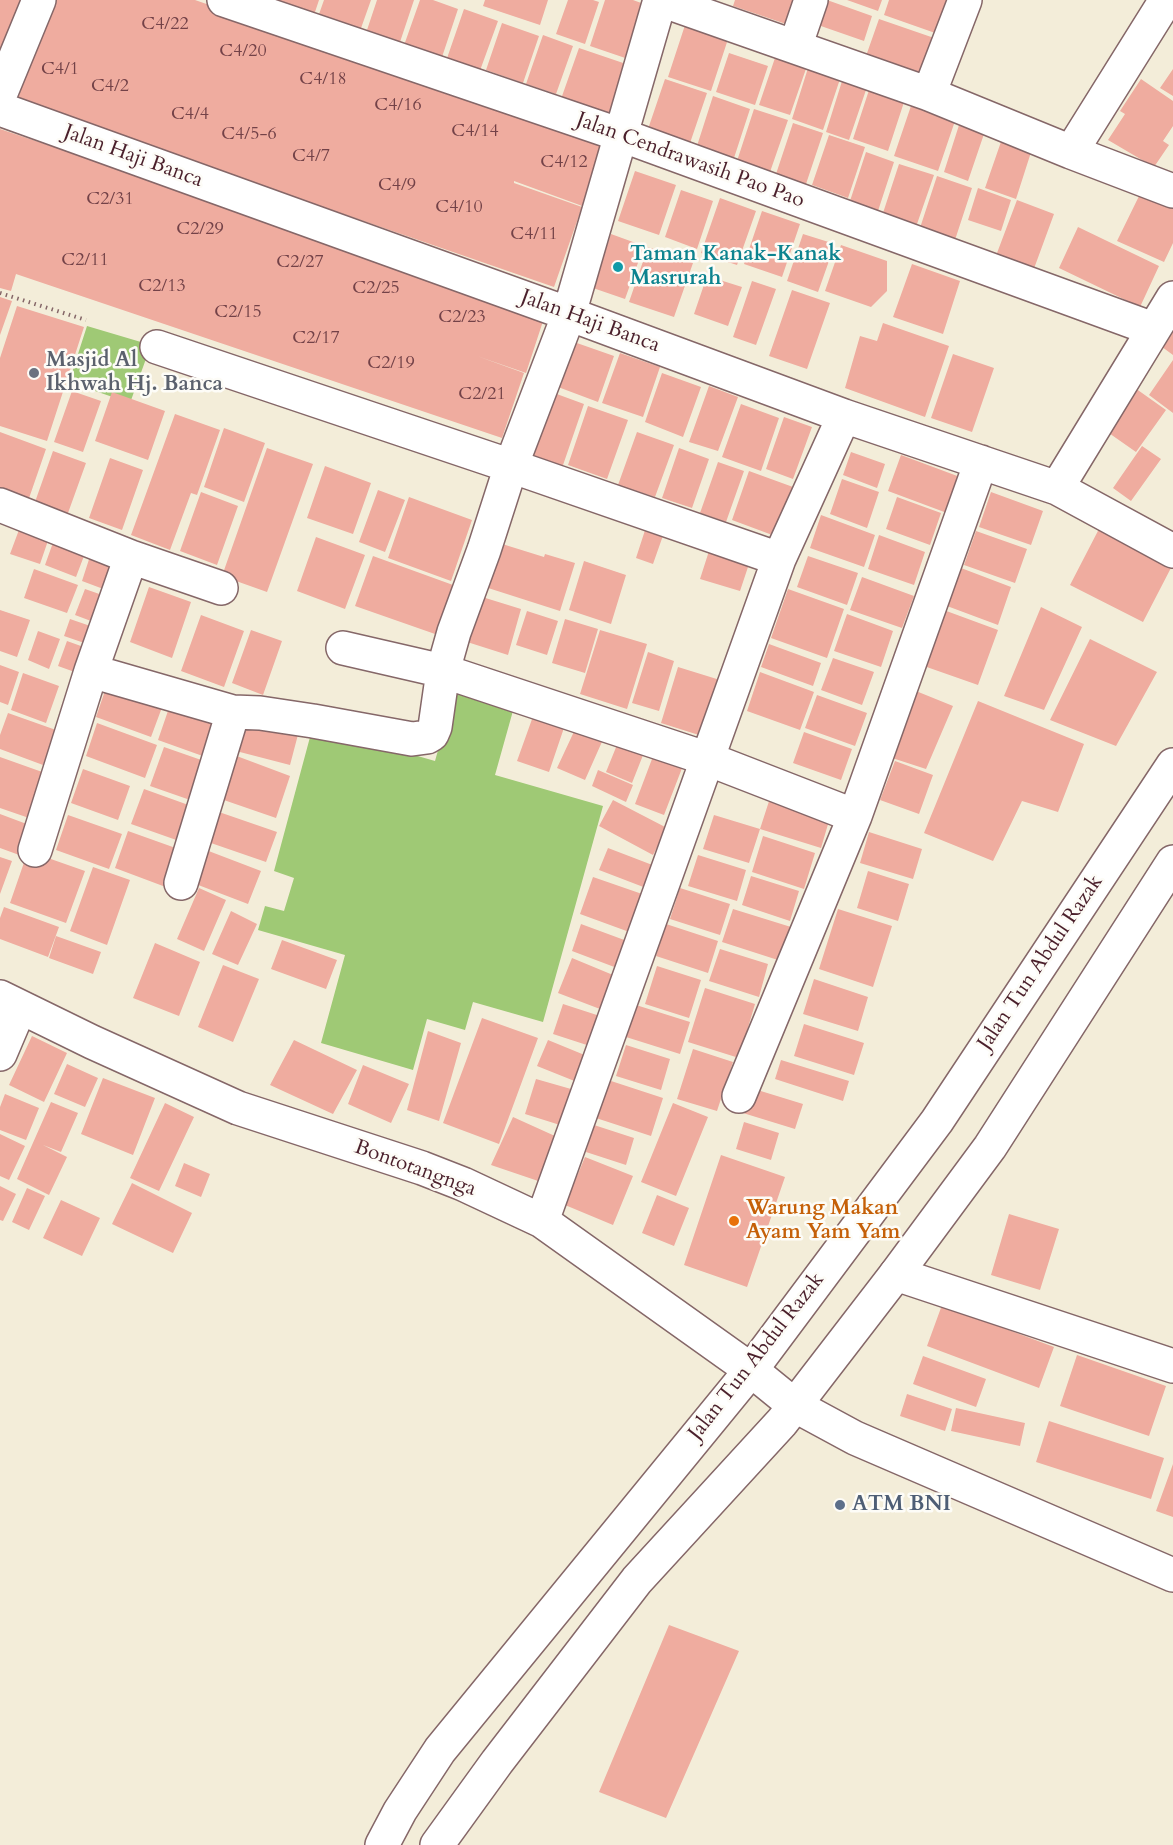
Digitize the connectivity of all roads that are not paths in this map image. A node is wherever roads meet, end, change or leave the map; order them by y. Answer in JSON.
{"nodes":[{"id":1,"x":39,"y":0,"type":"edge"},
{"id":2,"x":224,"y":0,"type":"edge"},
{"id":3,"x":661,"y":0,"type":"edge"},
{"id":4,"x":811,"y":0,"type":"edge"},
{"id":5,"x":964,"y":0,"type":"edge"},
{"id":6,"x":1166,"y":0,"type":"edge"},
{"id":7,"x":795,"y":47,"type":"junction"},
{"id":8,"x":929,"y":94,"type":"junction"},
{"id":9,"x":0,"y":95,"type":"edge"},
{"id":10,"x":0,"y":109,"type":"edge"},
{"id":11,"x":621,"y":135,"type":"junction"},
{"id":12,"x":1071,"y":152,"type":"junction"},
{"id":13,"x":1173,"y":190,"type":"edge"},
{"id":14,"x":1173,"y":298,"type":"edge"},
{"id":15,"x":569,"y":314,"type":"junction"},
{"id":16,"x":1153,"y":329,"type":"junction"},
{"id":17,"x":157,"y":347,"type":"dead end"},
{"id":18,"x":844,"y":416,"type":"junction"},
{"id":19,"x":981,"y":462,"type":"junction"},
{"id":20,"x":511,"y":466,"type":"junction"},
{"id":21,"x":1058,"y":488,"type":"junction"},
{"id":22,"x":0,"y":505,"type":"edge"},
{"id":23,"x":1173,"y":550,"type":"edge"},
{"id":24,"x":130,"y":557,"type":"junction"},
{"id":25,"x":779,"y":560,"type":"junction"},
{"id":26,"x":221,"y":588,"type":"dead end"},
{"id":27,"x":343,"y":648,"type":"dead end"},
{"id":28,"x":91,"y":671,"type":"junction"},
{"id":29,"x":443,"y":671,"type":"junction"},
{"id":30,"x":233,"y":712,"type":"junction"},
{"id":31,"x":708,"y":759,"type":"junction"},
{"id":32,"x":1173,"y":765,"type":"edge"},
{"id":33,"x":855,"y":816,"type":"junction"},
{"id":34,"x":35,"y":850,"type":"dead end"},
{"id":35,"x":1173,"y":862,"type":"edge"},
{"id":36,"x":181,"y":883,"type":"dead end"},
{"id":37,"x":10,"y":1002,"type":"edge"},
{"id":38,"x":0,"y":1054,"type":"edge"},
{"id":39,"x":739,"y":1096,"type":"dead end"},
{"id":40,"x":542,"y":1221,"type":"junction"},
{"id":41,"x":896,"y":1274,"type":"junction"},
{"id":42,"x":1173,"y":1366,"type":"edge"},
{"id":43,"x":751,"y":1370,"type":"junction"},
{"id":44,"x":794,"y":1405,"type":"junction"},
{"id":45,"x":1173,"y":1575,"type":"edge"},
{"id":46,"x":382,"y":1845,"type":"edge"},
{"id":47,"x":437,"y":1845,"type":"edge"}],
"edges":[{"from":1,"to":9,"type":"street"},
{"from":2,"to":11,"type":"street","name":"Jalan Cendrawasih Pao Pao"},
{"from":3,"to":7,"type":"street"},
{"from":3,"to":11,"type":"street"},
{"from":4,"to":7,"type":"street"},
{"from":5,"to":8,"type":"street"},
{"from":6,"to":12,"type":"street"},
{"from":7,"to":8,"type":"street"},
{"from":8,"to":12,"type":"street"},
{"from":10,"to":15,"type":"street","name":"Jalan Haji Banca"},
{"from":11,"to":15,"type":"street"},
{"from":11,"to":16,"type":"street","name":"Jalan Cendrawasih Pao Pao"},
{"from":12,"to":13,"type":"street"},
{"from":14,"to":16,"type":"street"},
{"from":15,"to":18,"type":"street","name":"Jalan Haji Banca"},
{"from":15,"to":20,"type":"street"},
{"from":16,"to":21,"type":"street"},
{"from":17,"to":20,"type":"street"},
{"from":18,"to":19,"type":"street","name":"Jalan Haji Banca"},
{"from":18,"to":25,"type":"street"},
{"from":19,"to":21,"type":"street","name":"Jalan Haji Banca"},
{"from":19,"to":33,"type":"street"},
{"from":20,"to":25,"type":"street"},
{"from":20,"to":29,"type":"street"},
{"from":21,"to":23,"type":"street","name":"Jalan Haji Banca"},
{"from":22,"to":24,"type":"street"},
{"from":24,"to":26,"type":"street"},
{"from":24,"to":28,"type":"street"},
{"from":25,"to":31,"type":"street"},
{"from":27,"to":29,"type":"street"},
{"from":28,"to":30,"type":"street"},
{"from":28,"to":34,"type":"street"},
{"from":29,"to":30,"type":"street"},
{"from":29,"to":31,"type":"street"},
{"from":30,"to":36,"type":"street"},
{"from":31,"to":33,"type":"street"},
{"from":31,"to":40,"type":"street"},
{"from":32,"to":43,"type":"street","name":"Jalan Tun Abdul Razak"},
{"from":33,"to":39,"type":"street"},
{"from":35,"to":41,"type":"street"},
{"from":37,"to":38,"type":"street"},
{"from":37,"to":40,"type":"street","name":"Bontotangnga"},
{"from":40,"to":43,"type":"street","name":"Bontotangnga"},
{"from":41,"to":42,"type":"street"},
{"from":41,"to":44,"type":"street"},
{"from":43,"to":44,"type":"street","name":"Bontotangnga"},
{"from":43,"to":46,"type":"street","name":"Jalan Tun Abdul Razak"},
{"from":44,"to":45,"type":"street","name":"Bontotangnga"},
{"from":44,"to":47,"type":"street"}]}
